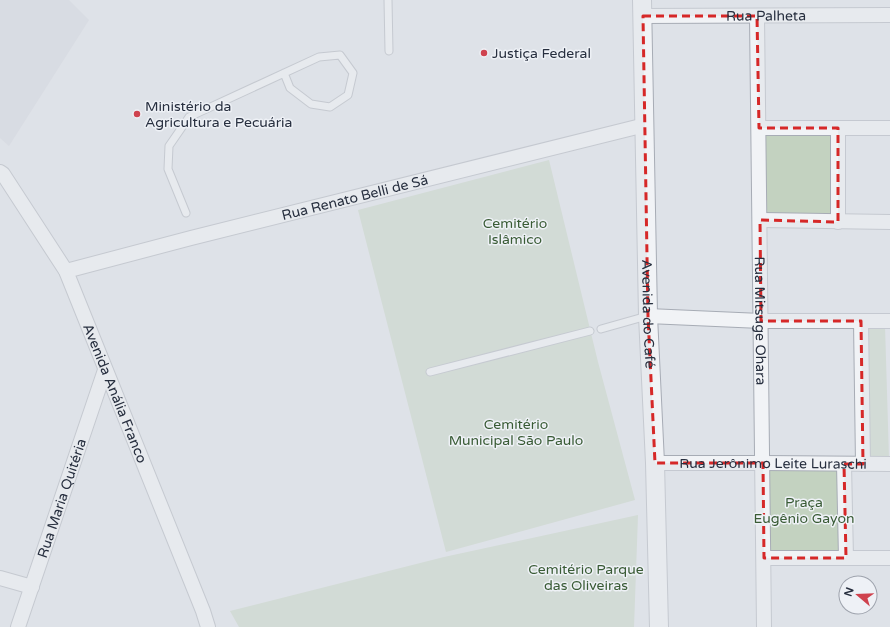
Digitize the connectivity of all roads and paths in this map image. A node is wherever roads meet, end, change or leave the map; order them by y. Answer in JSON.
{"nodes":[{"id":1,"x":388,"y":0,"type":"edge"},
{"id":2,"x":643,"y":8,"type":"edge"},
{"id":3,"x":757,"y":16,"type":"junction"},
{"id":4,"x":890,"y":16,"type":"edge"},
{"id":5,"x":390,"y":51,"type":"dead end"},
{"id":6,"x":284,"y":73,"type":"junction"},
{"id":7,"x":645,"y":125,"type":"junction"},
{"id":8,"x":759,"y":128,"type":"junction"},
{"id":9,"x":838,"y":128,"type":"junction"},
{"id":10,"x":890,"y":128,"type":"edge"},
{"id":11,"x":1,"y":176,"type":"edge"},
{"id":12,"x":186,"y":213,"type":"dead end"},
{"id":13,"x":760,"y":220,"type":"junction"},
{"id":14,"x":838,"y":222,"type":"junction"},
{"id":15,"x":890,"y":222,"type":"edge"},
{"id":16,"x":66,"y":271,"type":"junction"},
{"id":17,"x":648,"y":316,"type":"junction"},
{"id":18,"x":761,"y":321,"type":"junction"},
{"id":19,"x":861,"y":321,"type":"junction"},
{"id":20,"x":890,"y":322,"type":"edge"},
{"id":21,"x":601,"y":329,"type":"dead end"},
{"id":22,"x":590,"y":331,"type":"dead end"},
{"id":23,"x":105,"y":370,"type":"junction"},
{"id":24,"x":430,"y":372,"type":"dead end"},
{"id":25,"x":655,"y":463,"type":"junction"},
{"id":26,"x":763,"y":463,"type":"junction"},
{"id":27,"x":844,"y":464,"type":"junction"},
{"id":28,"x":863,"y":464,"type":"junction"},
{"id":29,"x":890,"y":464,"type":"edge"},
{"id":30,"x":764,"y":558,"type":"junction"},
{"id":31,"x":846,"y":558,"type":"junction"},
{"id":32,"x":890,"y":558,"type":"edge"},
{"id":33,"x":0,"y":578,"type":"edge"},
{"id":34,"x":32,"y":587,"type":"junction"},
{"id":35,"x":203,"y":610,"type":"junction"},
{"id":36,"x":18,"y":627,"type":"edge"},
{"id":37,"x":197,"y":627,"type":"edge"},
{"id":38,"x":208,"y":627,"type":"edge"},
{"id":39,"x":659,"y":627,"type":"edge"},
{"id":40,"x":764,"y":627,"type":"edge"}],
"edges":[{"from":1,"to":5,"type":"lane"},
{"from":2,"to":3,"type":"street","name":"Rua Palheta"},
{"from":2,"to":7,"type":"street","name":"Avenida do Café"},
{"from":3,"to":4,"type":"street","name":"Rua Palheta"},
{"from":3,"to":8,"type":"street","name":"Rua Mitsuge Ohara"},
{"from":6,"to":6,"type":"lane"},
{"from":6,"to":12,"type":"lane"},
{"from":7,"to":16,"type":"street","name":"Rua Renato Belli de Sá"},
{"from":7,"to":17,"type":"street","name":"Avenida do Café"},
{"from":8,"to":9,"type":"street"},
{"from":8,"to":13,"type":"street","name":"Rua Mitsuge Ohara"},
{"from":9,"to":10,"type":"street"},
{"from":9,"to":14,"type":"street"},
{"from":11,"to":16,"type":"street","name":"Avenida Anália Franco"},
{"from":13,"to":14,"type":"street"},
{"from":13,"to":18,"type":"street","name":"Rua Mitsuge Ohara"},
{"from":14,"to":15,"type":"street"},
{"from":16,"to":23,"type":"street","name":"Avenida Anália Franco"},
{"from":17,"to":18,"type":"street"},
{"from":17,"to":21,"type":"lane"},
{"from":17,"to":25,"type":"street","name":"Avenida do Café"},
{"from":18,"to":19,"type":"street"},
{"from":18,"to":26,"type":"street","name":"Rua Mitsuge Ohara"},
{"from":19,"to":20,"type":"street"},
{"from":19,"to":28,"type":"street"},
{"from":22,"to":24,"type":"lane"},
{"from":23,"to":34,"type":"street","name":"Rua Maria Quitéria"},
{"from":23,"to":35,"type":"street","name":"Avenida Anália Franco"},
{"from":25,"to":26,"type":"street","name":"Rua Jerônimo Leite Luraschi"},
{"from":25,"to":39,"type":"street","name":"Avenida do Café"},
{"from":26,"to":27,"type":"street","name":"Rua Jerônimo Leite Luraschi"},
{"from":26,"to":30,"type":"street","name":"Rua Mitsuge Ohara"},
{"from":27,"to":28,"type":"street","name":"Rua Jerônimo Leite Luraschi"},
{"from":27,"to":31,"type":"street"},
{"from":28,"to":29,"type":"street","name":"Rua Jerônimo Leite Luraschi"},
{"from":30,"to":31,"type":"street"},
{"from":30,"to":40,"type":"street","name":"Rua Mitsuge Ohara"},
{"from":31,"to":32,"type":"street"},
{"from":33,"to":34,"type":"street"},
{"from":34,"to":36,"type":"street","name":"Rua Maria Quitéria"},
{"from":35,"to":37,"type":"street"},
{"from":35,"to":38,"type":"street","name":"Avenida Anália Franco"}]}
